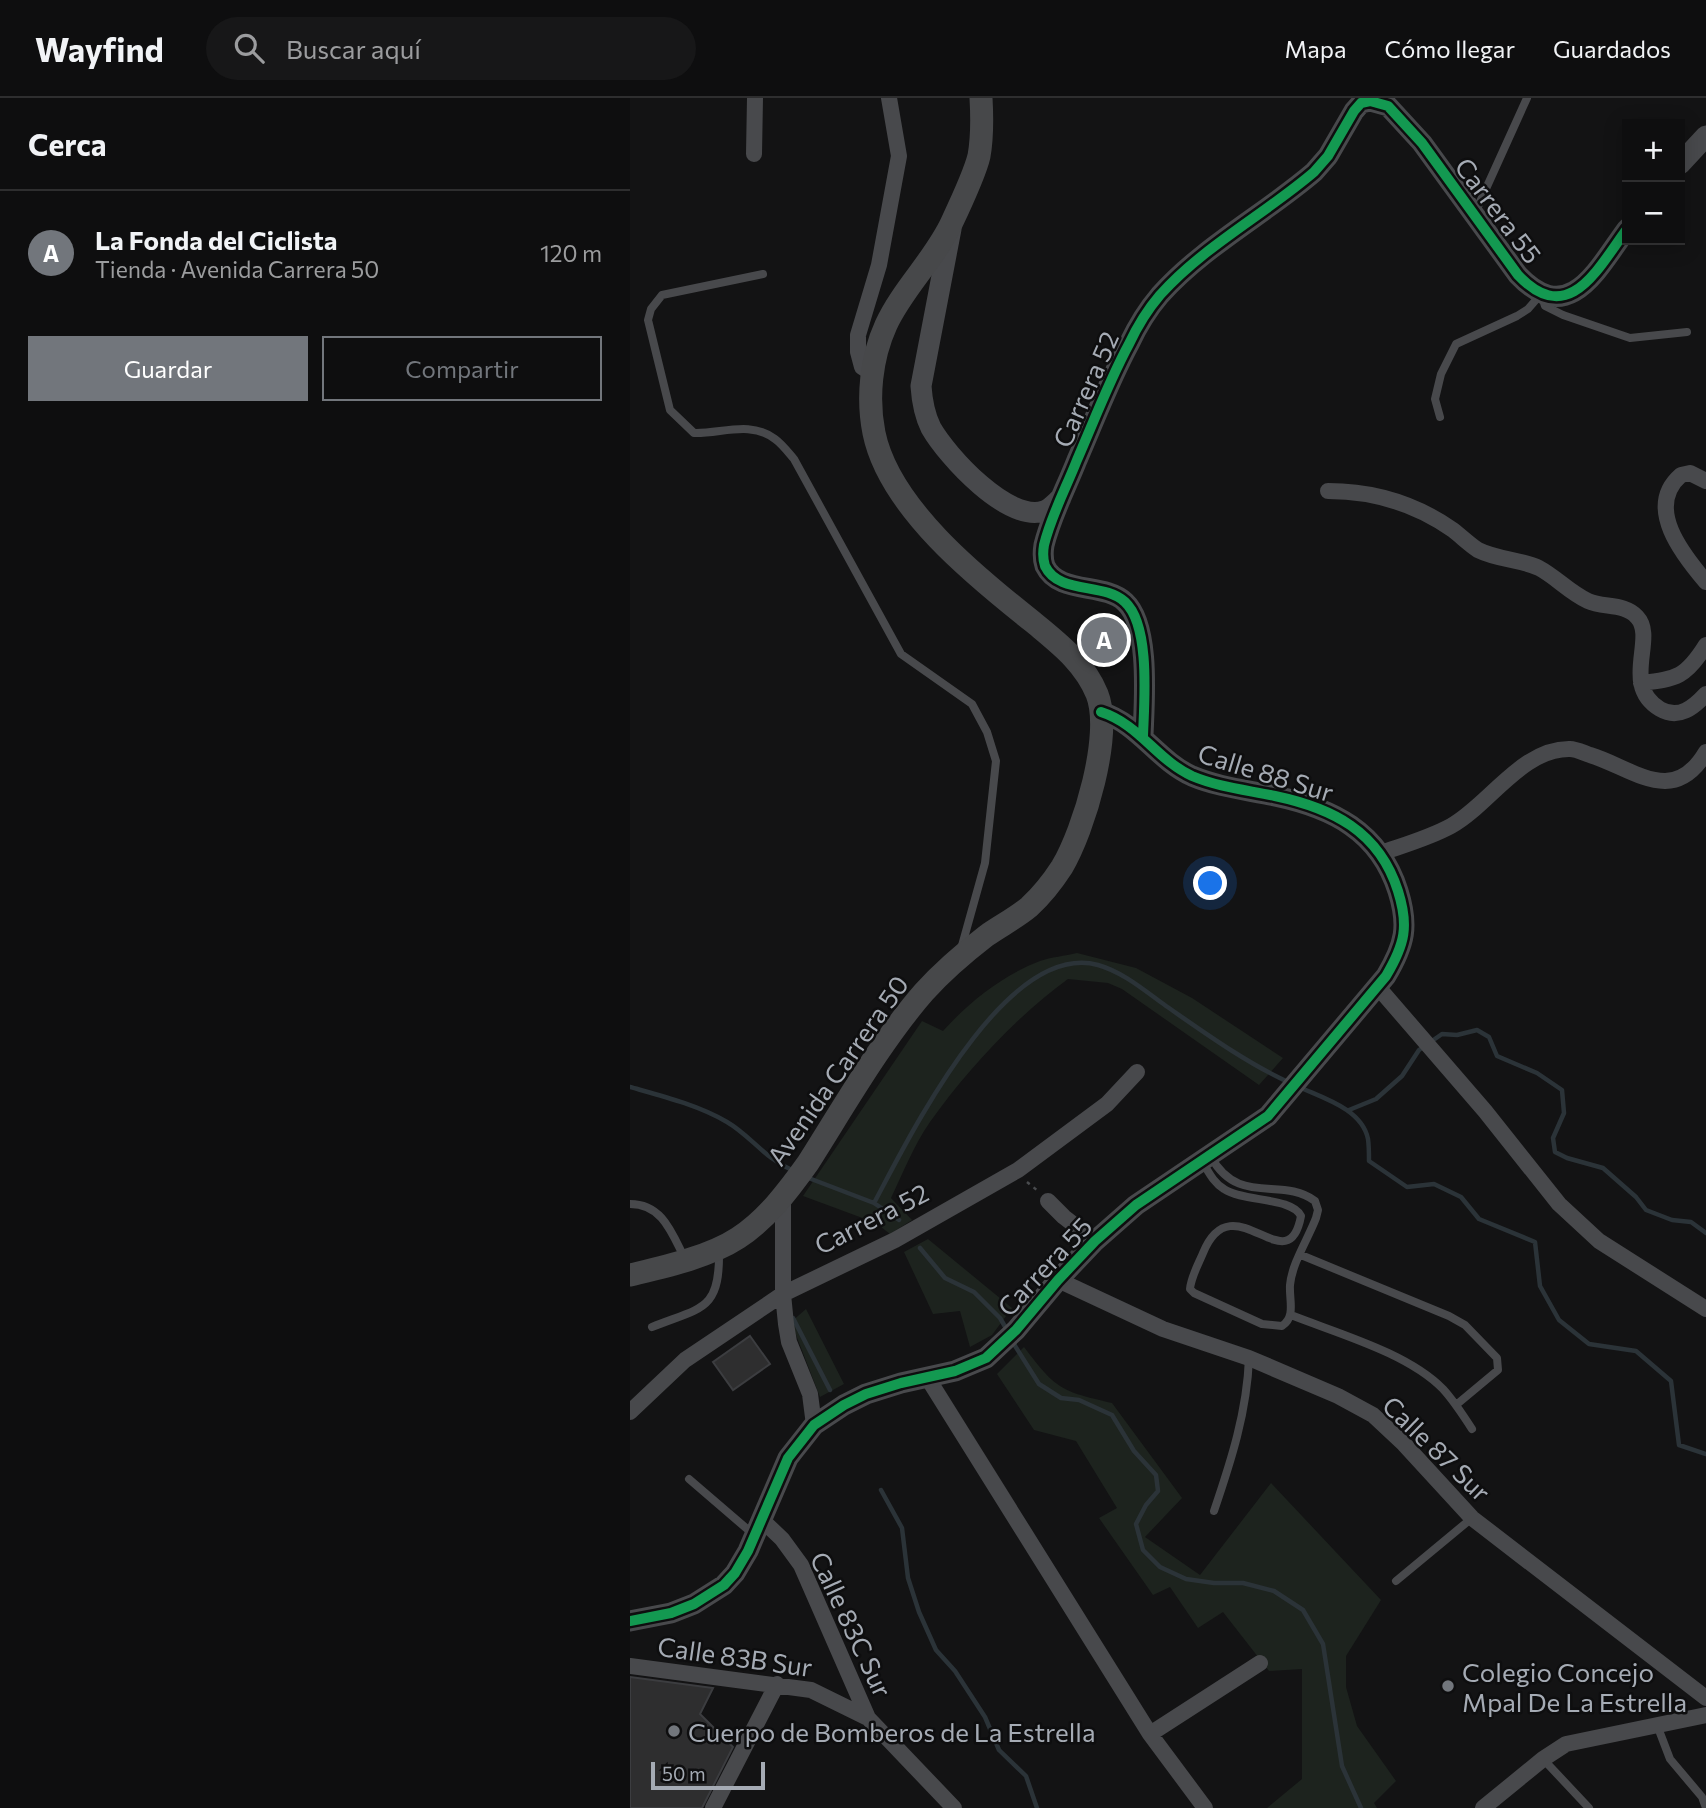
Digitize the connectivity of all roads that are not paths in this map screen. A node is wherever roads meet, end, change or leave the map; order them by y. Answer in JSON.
{"nodes":[{"id":1,"x":755,"y":98,"type":"edge"},
{"id":2,"x":888,"y":98,"type":"edge"},
{"id":3,"x":981,"y":98,"type":"edge"},
{"id":4,"x":1527,"y":98,"type":"edge"},
{"id":5,"x":1370,"y":101,"type":"joint"},
{"id":6,"x":1706,"y":136,"type":"edge"},
{"id":7,"x":754,"y":155,"type":"dead end"},
{"id":8,"x":1685,"y":159,"type":"edge"},
{"id":9,"x":1474,"y":216,"type":"junction"},
{"id":10,"x":952,"y":223,"type":"junction"},
{"id":11,"x":1622,"y":236,"type":"edge"},
{"id":12,"x":763,"y":274,"type":"dead end"},
{"id":13,"x":1541,"y":294,"type":"junction"},
{"id":14,"x":1687,"y":332,"type":"dead end"},
{"id":15,"x":873,"y":374,"type":"junction"},
{"id":16,"x":1440,"y":417,"type":"dead end"},
{"id":17,"x":1706,"y":481,"type":"edge"},
{"id":18,"x":1328,"y":491,"type":"dead end"},
{"id":19,"x":1061,"y":498,"type":"junction"},
{"id":20,"x":1706,"y":582,"type":"edge"},
{"id":21,"x":1706,"y":645,"type":"edge"},
{"id":22,"x":1641,"y":683,"type":"junction"},
{"id":23,"x":1706,"y":694,"type":"edge"},
{"id":24,"x":1101,"y":712,"type":"junction"},
{"id":25,"x":1143,"y":736,"type":"junction"},
{"id":26,"x":1706,"y":752,"type":"edge"},
{"id":27,"x":1381,"y":853,"type":"junction"},
{"id":28,"x":959,"y":959,"type":"junction"},
{"id":29,"x":1377,"y":986,"type":"junction"},
{"id":30,"x":1137,"y":1072,"type":"dead end"},
{"id":31,"x":1205,"y":1158,"type":"junction"},
{"id":32,"x":787,"y":1191,"type":"junction"},
{"id":33,"x":1048,"y":1200,"type":"dead end"},
{"id":34,"x":630,"y":1204,"type":"edge"},
{"id":35,"x":1095,"y":1241,"type":"junction"},
{"id":36,"x":719,"y":1248,"type":"junction"},
{"id":37,"x":1301,"y":1255,"type":"junction"},
{"id":38,"x":685,"y":1259,"type":"junction"},
{"id":39,"x":630,"y":1275,"type":"edge"},
{"id":40,"x":1058,"y":1280,"type":"junction"},
{"id":41,"x":783,"y":1294,"type":"junction"},
{"id":42,"x":1706,"y":1309,"type":"edge"},
{"id":43,"x":1291,"y":1315,"type":"junction"},
{"id":44,"x":652,"y":1327,"type":"dead end"},
{"id":45,"x":1249,"y":1358,"type":"junction"},
{"id":46,"x":927,"y":1377,"type":"junction"},
{"id":47,"x":1456,"y":1405,"type":"junction"},
{"id":48,"x":630,"y":1412,"type":"edge"},
{"id":49,"x":814,"y":1425,"type":"junction"},
{"id":50,"x":1472,"y":1429,"type":"dead end"},
{"id":51,"x":689,"y":1479,"type":"dead end"},
{"id":52,"x":1214,"y":1511,"type":"dead end"},
{"id":53,"x":1472,"y":1518,"type":"junction"},
{"id":54,"x":759,"y":1529,"type":"junction"},
{"id":55,"x":1396,"y":1581,"type":"dead end"},
{"id":56,"x":630,"y":1621,"type":"edge"},
{"id":57,"x":1260,"y":1663,"type":"dead end"},
{"id":58,"x":630,"y":1666,"type":"edge"},
{"id":59,"x":777,"y":1684,"type":"junction"},
{"id":60,"x":1706,"y":1699,"type":"edge"},
{"id":61,"x":1706,"y":1715,"type":"edge"},
{"id":62,"x":868,"y":1718,"type":"junction"},
{"id":63,"x":1657,"y":1725,"type":"junction"},
{"id":64,"x":1150,"y":1734,"type":"junction"},
{"id":65,"x":1543,"y":1759,"type":"junction"},
{"id":66,"x":713,"y":1808,"type":"edge"},
{"id":67,"x":954,"y":1808,"type":"edge"},
{"id":68,"x":1205,"y":1808,"type":"edge"},
{"id":69,"x":1483,"y":1808,"type":"edge"},
{"id":70,"x":1590,"y":1808,"type":"edge"},
{"id":71,"x":1706,"y":1808,"type":"edge"}],
"edges":[{"from":1,"to":7,"type":"street"},
{"from":2,"to":15,"type":"street"},
{"from":3,"to":10,"type":"main road","name":"Avenida Carrera 50"},
{"from":4,"to":9,"type":"lane"},
{"from":5,"to":9,"type":"street","name":"Carrera 55"},
{"from":5,"to":19,"type":"street","name":"Carrera 52"},
{"from":6,"to":8,"type":"street"},
{"from":9,"to":13,"type":"street","name":"Carrera 55"},
{"from":10,"to":15,"type":"main road","name":"Avenida Carrera 50"},
{"from":10,"to":19,"type":"street"},
{"from":11,"to":13,"type":"street","name":"Carrera 55"},
{"from":12,"to":28,"type":"lane"},
{"from":13,"to":14,"type":"lane"},
{"from":13,"to":16,"type":"lane"},
{"from":15,"to":24,"type":"main road","name":"Avenida Carrera 50"},
{"from":17,"to":20,"type":"street"},
{"from":18,"to":22,"type":"street"},
{"from":19,"to":25,"type":"street","name":"Carrera 52"},
{"from":21,"to":22,"type":"street"},
{"from":22,"to":23,"type":"street"},
{"from":24,"to":25,"type":"street","name":"Calle 88 Sur"},
{"from":24,"to":28,"type":"main road","name":"Avenida Carrera 50"},
{"from":25,"to":27,"type":"street","name":"Calle 88 Sur"},
{"from":26,"to":27,"type":"street"},
{"from":27,"to":29,"type":"street","name":"Carrera 55"},
{"from":28,"to":32,"type":"main road","name":"Avenida Carrera 50"},
{"from":29,"to":31,"type":"street","name":"Carrera 55"},
{"from":29,"to":42,"type":"street"},
{"from":30,"to":41,"type":"street","name":"Carrera 52"},
{"from":31,"to":35,"type":"street","name":"Carrera 55"},
{"from":31,"to":37,"type":"lane"},
{"from":31,"to":43,"type":"lane"},
{"from":32,"to":36,"type":"main road","name":"Avenida Carrera 50"},
{"from":32,"to":41,"type":"street"},
{"from":33,"to":35,"type":"street"},
{"from":34,"to":38,"type":"lane"},
{"from":35,"to":40,"type":"street","name":"Carrera 55"},
{"from":36,"to":38,"type":"main road","name":"Avenida Carrera 50"},
{"from":36,"to":44,"type":"lane"},
{"from":37,"to":43,"type":"lane"},
{"from":37,"to":47,"type":"lane"},
{"from":38,"to":39,"type":"main road","name":"Avenida Carrera 50"},
{"from":40,"to":45,"type":"street","name":"Calle 87 Sur"},
{"from":40,"to":46,"type":"street","name":"Carrera 55"},
{"from":41,"to":48,"type":"street","name":"Carrera 52"},
{"from":41,"to":49,"type":"street"},
{"from":43,"to":47,"type":"lane"},
{"from":45,"to":52,"type":"lane"},
{"from":45,"to":53,"type":"street","name":"Calle 87 Sur"},
{"from":46,"to":49,"type":"street","name":"Carrera 55"},
{"from":46,"to":64,"type":"street"},
{"from":47,"to":50,"type":"lane"},
{"from":49,"to":54,"type":"street","name":"Carrera 55"},
{"from":51,"to":54,"type":"lane"},
{"from":53,"to":55,"type":"lane"},
{"from":53,"to":60,"type":"street","name":"Calle 87 Sur"},
{"from":54,"to":56,"type":"street","name":"Carrera 55"},
{"from":54,"to":62,"type":"street","name":"Calle 83C Sur"},
{"from":57,"to":64,"type":"street"},
{"from":58,"to":59,"type":"street","name":"Calle 83B Sur"},
{"from":59,"to":62,"type":"street","name":"Calle 83B Sur"},
{"from":59,"to":66,"type":"street"},
{"from":61,"to":63,"type":"street"},
{"from":62,"to":67,"type":"street","name":"Calle 83C Sur"},
{"from":63,"to":65,"type":"street"},
{"from":63,"to":71,"type":"lane"},
{"from":64,"to":68,"type":"street"},
{"from":65,"to":69,"type":"street"},
{"from":65,"to":70,"type":"lane"}]}
